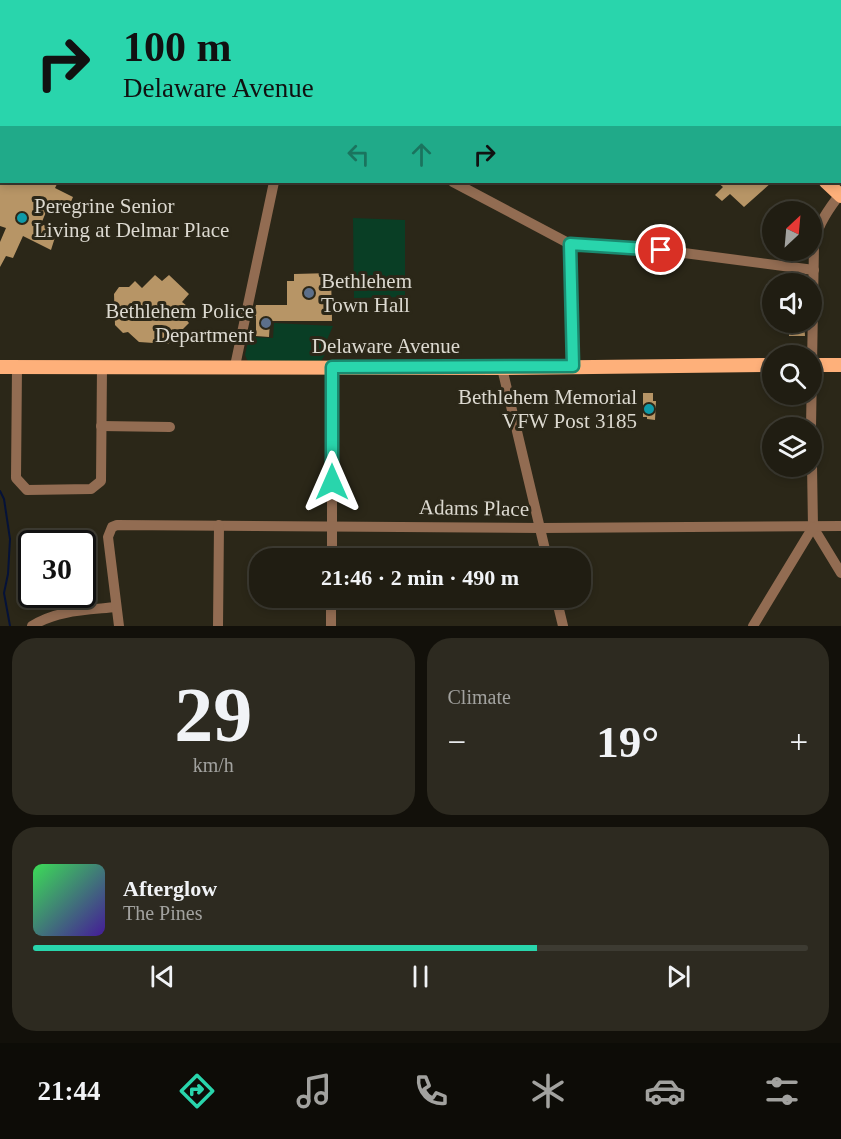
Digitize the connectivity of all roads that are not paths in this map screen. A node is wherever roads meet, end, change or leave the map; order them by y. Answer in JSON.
{"nodes":[{"id":1,"x":274,"y":183,"type":"edge"},
{"id":2,"x":455,"y":183,"type":"edge"},
{"id":3,"x":827,"y":183,"type":"edge"},
{"id":4,"x":841,"y":194,"type":"edge"},
{"id":5,"x":570,"y":244,"type":"junction"},
{"id":6,"x":814,"y":270,"type":"junction"},
{"id":7,"x":812,"y":345,"type":"edge"},
{"id":8,"x":762,"y":365,"type":"edge"},
{"id":9,"x":822,"y":365,"type":"edge"},
{"id":10,"x":841,"y":365,"type":"edge"},
{"id":11,"x":235,"y":366,"type":"junction"},
{"id":12,"x":573,"y":366,"type":"junction"},
{"id":13,"x":0,"y":367,"type":"edge"},
{"id":14,"x":17,"y":367,"type":"junction"},
{"id":15,"x":102,"y":367,"type":"junction"},
{"id":16,"x":332,"y":367,"type":"junction"},
{"id":17,"x":502,"y":368,"type":"junction"},
{"id":18,"x":101,"y":426,"type":"junction"},
{"id":19,"x":170,"y":427,"type":"dead end"},
{"id":20,"x":812,"y":477,"type":"edge"},
{"id":21,"x":219,"y":525,"type":"junction"},
{"id":22,"x":332,"y":525,"type":"junction"},
{"id":23,"x":841,"y":526,"type":"edge"},
{"id":24,"x":813,"y":527,"type":"junction"},
{"id":25,"x":541,"y":528,"type":"junction"},
{"id":26,"x":332,"y":548,"type":"edge"},
{"id":27,"x":546,"y":548,"type":"edge"},
{"id":28,"x":841,"y":573,"type":"edge"},
{"id":29,"x":116,"y":607,"type":"junction"},
{"id":30,"x":332,"y":608,"type":"edge"},
{"id":31,"x":559,"y":608,"type":"edge"},
{"id":32,"x":32,"y":626,"type":"edge"},
{"id":33,"x":119,"y":626,"type":"edge"},
{"id":34,"x":218,"y":626,"type":"edge"},
{"id":35,"x":331,"y":626,"type":"edge"},
{"id":36,"x":563,"y":626,"type":"edge"},
{"id":37,"x":753,"y":626,"type":"edge"}],
"edges":[{"from":1,"to":11,"type":"street"},
{"from":2,"to":5,"type":"street"},
{"from":3,"to":4,"type":"main road"},
{"from":4,"to":6,"type":"street"},
{"from":5,"to":6,"type":"street"},
{"from":5,"to":12,"type":"street"},
{"from":6,"to":7,"type":"street"},
{"from":8,"to":12,"type":"main road","name":"Delaware Avenue"},
{"from":9,"to":10,"type":"main road"},
{"from":11,"to":15,"type":"main road","name":"Delaware Avenue"},
{"from":11,"to":16,"type":"main road","name":"Delaware Avenue"},
{"from":12,"to":17,"type":"main road","name":"Delaware Avenue"},
{"from":13,"to":14,"type":"main road","name":"Delaware Avenue"},
{"from":14,"to":15,"type":"main road","name":"Delaware Avenue"},
{"from":14,"to":18,"type":"street"},
{"from":15,"to":18,"type":"street"},
{"from":16,"to":17,"type":"main road","name":"Delaware Avenue"},
{"from":16,"to":22,"type":"street"},
{"from":17,"to":25,"type":"street"},
{"from":18,"to":19,"type":"street"},
{"from":20,"to":24,"type":"street"},
{"from":21,"to":22,"type":"street","name":"Adams Place"},
{"from":21,"to":29,"type":"street","name":"Adams Place"},
{"from":21,"to":34,"type":"street"},
{"from":22,"to":25,"type":"street","name":"Adams Place"},
{"from":22,"to":26,"type":"street"},
{"from":23,"to":24,"type":"street","name":"Adams Place"},
{"from":24,"to":25,"type":"street","name":"Adams Place"},
{"from":24,"to":28,"type":"street"},
{"from":24,"to":37,"type":"street"},
{"from":25,"to":27,"type":"street"},
{"from":29,"to":32,"type":"street"},
{"from":29,"to":33,"type":"street"},
{"from":30,"to":35,"type":"street"},
{"from":31,"to":36,"type":"street"}]}
